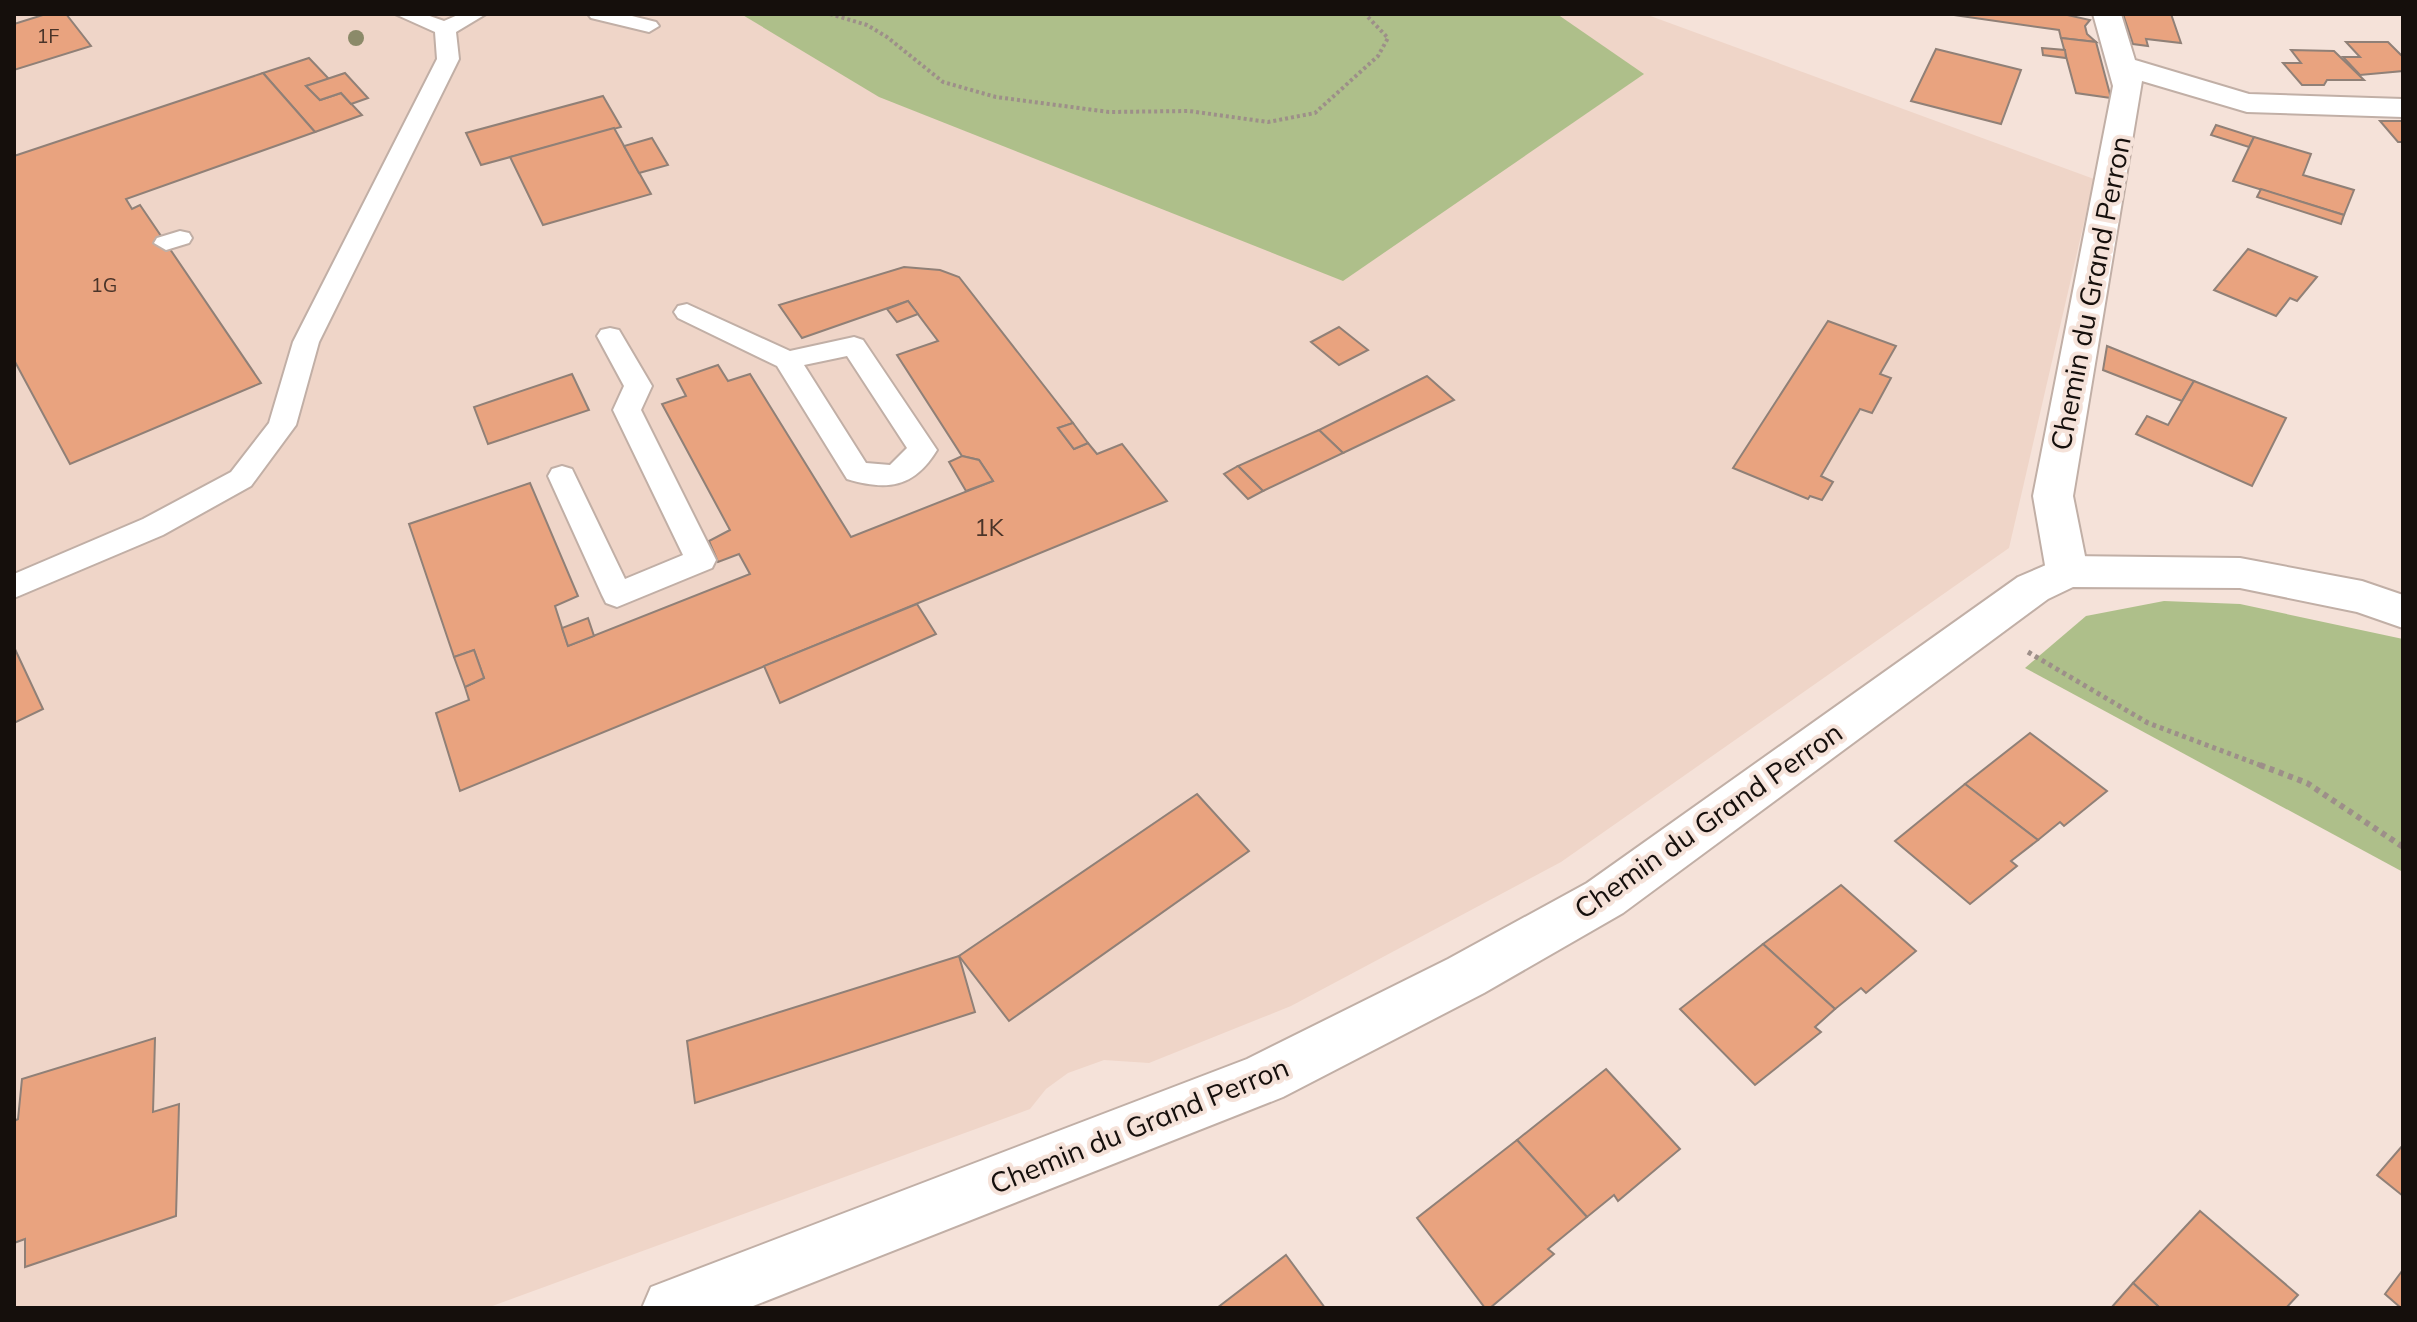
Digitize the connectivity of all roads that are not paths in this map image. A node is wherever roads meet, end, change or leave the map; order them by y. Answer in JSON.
{"nodes":[{"id":1,"x":405,"y":14,"type":"edge"},
{"id":2,"x":476,"y":14,"type":"edge"},
{"id":3,"x":598,"y":14,"type":"edge"},
{"id":4,"x":2107,"y":14,"type":"edge"},
{"id":5,"x":649,"y":26,"type":"dead end"},
{"id":6,"x":445,"y":29,"type":"junction"},
{"id":7,"x":2123,"y":66,"type":"junction"},
{"id":8,"x":2403,"y":108,"type":"edge"},
{"id":9,"x":687,"y":312,"type":"dead end"},
{"id":10,"x":610,"y":336,"type":"dead end"},
{"id":11,"x":787,"y":360,"type":"junction"},
{"id":12,"x":562,"y":476,"type":"dead end"},
{"id":13,"x":2067,"y":571,"type":"junction"},
{"id":14,"x":14,"y":587,"type":"edge"},
{"id":15,"x":2403,"y":612,"type":"edge"},
{"id":16,"x":672,"y":1308,"type":"edge"}],
"edges":[{"from":1,"to":6,"type":"lane"},
{"from":2,"to":6,"type":"lane"},
{"from":3,"to":5,"type":"lane"},
{"from":4,"to":7,"type":"street","name":"Chemin du Grand Perron"},
{"from":6,"to":14,"type":"lane"},
{"from":7,"to":8,"type":"street"},
{"from":7,"to":13,"type":"street","name":"Chemin du Grand Perron"},
{"from":9,"to":11,"type":"lane"},
{"from":10,"to":12,"type":"lane"},
{"from":11,"to":11,"type":"lane"},
{"from":13,"to":15,"type":"street"},
{"from":13,"to":16,"type":"street","name":"Chemin du Grand Perron"}]}
